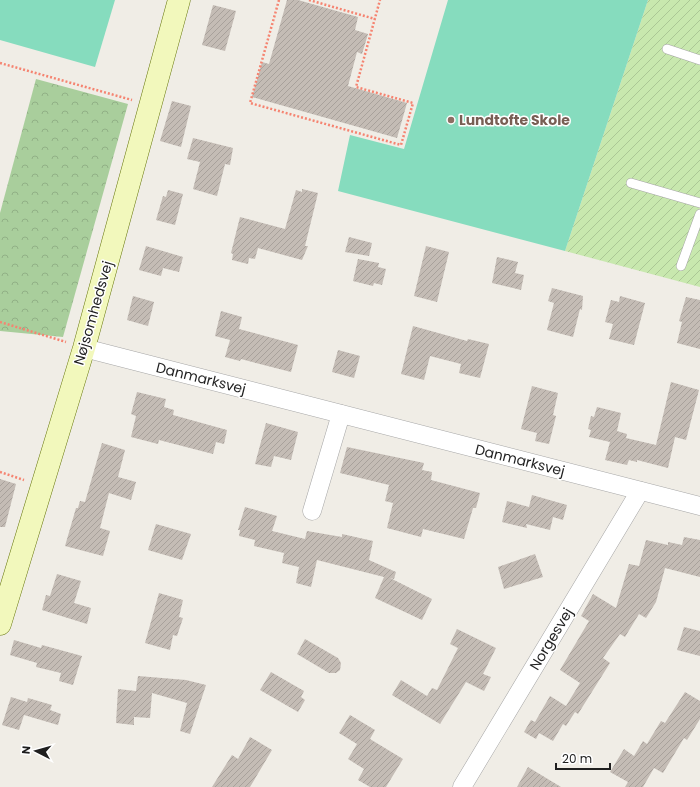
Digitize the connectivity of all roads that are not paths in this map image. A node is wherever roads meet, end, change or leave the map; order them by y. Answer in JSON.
{"nodes":[{"id":1,"x":179,"y":0,"type":"edge"},
{"id":2,"x":667,"y":49,"type":"dead end"},
{"id":3,"x":700,"y":60,"type":"edge"},
{"id":4,"x":631,"y":183,"type":"dead end"},
{"id":5,"x":700,"y":203,"type":"edge"},
{"id":6,"x":700,"y":214,"type":"edge"},
{"id":7,"x":681,"y":266,"type":"dead end"},
{"id":8,"x":84,"y":348,"type":"junction"},
{"id":9,"x":341,"y":414,"type":"junction"},
{"id":10,"x":640,"y":491,"type":"junction"},
{"id":11,"x":700,"y":506,"type":"edge"},
{"id":12,"x":312,"y":511,"type":"dead end"},
{"id":13,"x":0,"y":624,"type":"edge"},
{"id":14,"x":462,"y":787,"type":"edge"}],
"edges":[{"from":1,"to":8,"type":"street","name":"Nøjsomhedsvej"},
{"from":2,"to":3,"type":"lane"},
{"from":4,"to":5,"type":"lane"},
{"from":6,"to":7,"type":"lane"},
{"from":8,"to":9,"type":"street","name":"Danmarksvej"},
{"from":8,"to":13,"type":"street","name":"Nøjsomhedsvej"},
{"from":9,"to":10,"type":"street","name":"Danmarksvej"},
{"from":9,"to":12,"type":"street"},
{"from":10,"to":11,"type":"street","name":"Danmarksvej"},
{"from":10,"to":14,"type":"street","name":"Norgesvej"}]}
